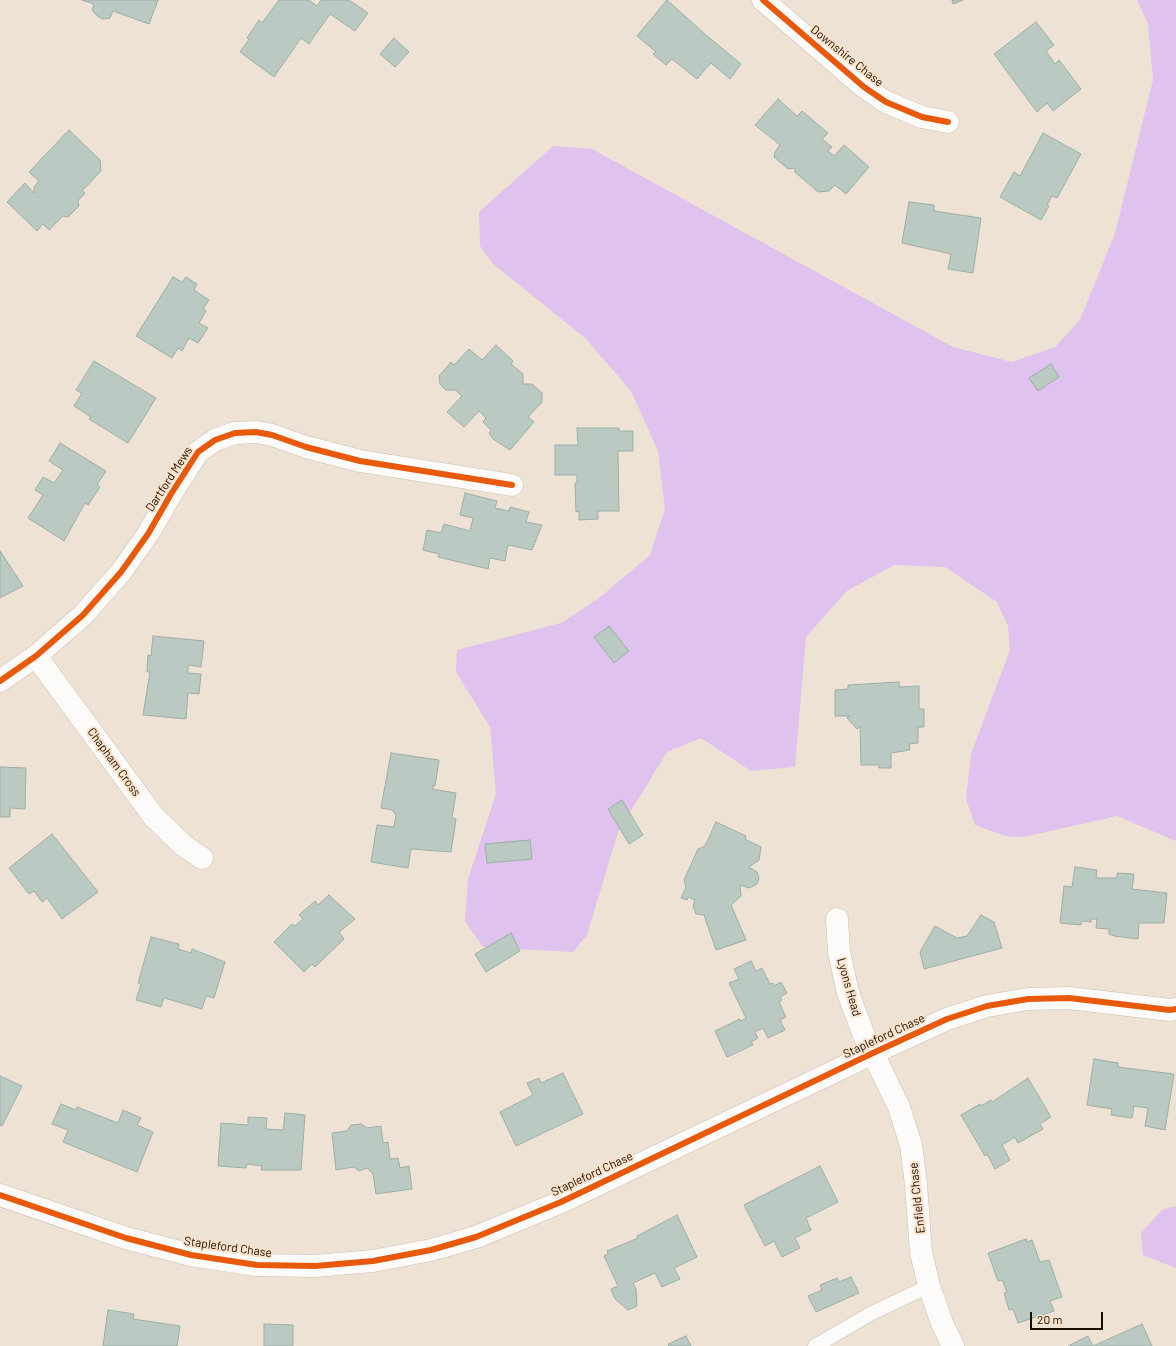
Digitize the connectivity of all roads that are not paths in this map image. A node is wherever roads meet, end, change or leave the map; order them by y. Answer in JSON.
{"nodes":[{"id":1,"x":763,"y":0,"type":"edge"},
{"id":2,"x":948,"y":122,"type":"dead end"},
{"id":3,"x":512,"y":485,"type":"dead end"},
{"id":4,"x":36,"y":656,"type":"junction"},
{"id":5,"x":0,"y":681,"type":"edge"},
{"id":6,"x":202,"y":858,"type":"dead end"},
{"id":7,"x":837,"y":919,"type":"dead end"},
{"id":8,"x":1176,"y":1009,"type":"edge"},
{"id":9,"x":873,"y":1053,"type":"junction"},
{"id":10,"x":0,"y":1195,"type":"edge"},
{"id":11,"x":929,"y":1286,"type":"junction"},
{"id":12,"x":815,"y":1346,"type":"edge"},
{"id":13,"x":953,"y":1346,"type":"edge"}],
"edges":[{"from":1,"to":2,"type":"street","name":"Downshire Chase"},
{"from":3,"to":4,"type":"street","name":"Dartford Mews"},
{"from":4,"to":5,"type":"street","name":"Dartford Mews"},
{"from":4,"to":6,"type":"street","name":"Chapham Cross"},
{"from":7,"to":9,"type":"street","name":"Lyons Head"},
{"from":8,"to":9,"type":"street","name":"Stapleford Chase"},
{"from":9,"to":10,"type":"street","name":"Stapleford Chase"},
{"from":9,"to":11,"type":"street","name":"Enfield Chase"},
{"from":11,"to":12,"type":"lane"},
{"from":11,"to":13,"type":"street","name":"Enfield Chase"}]}
